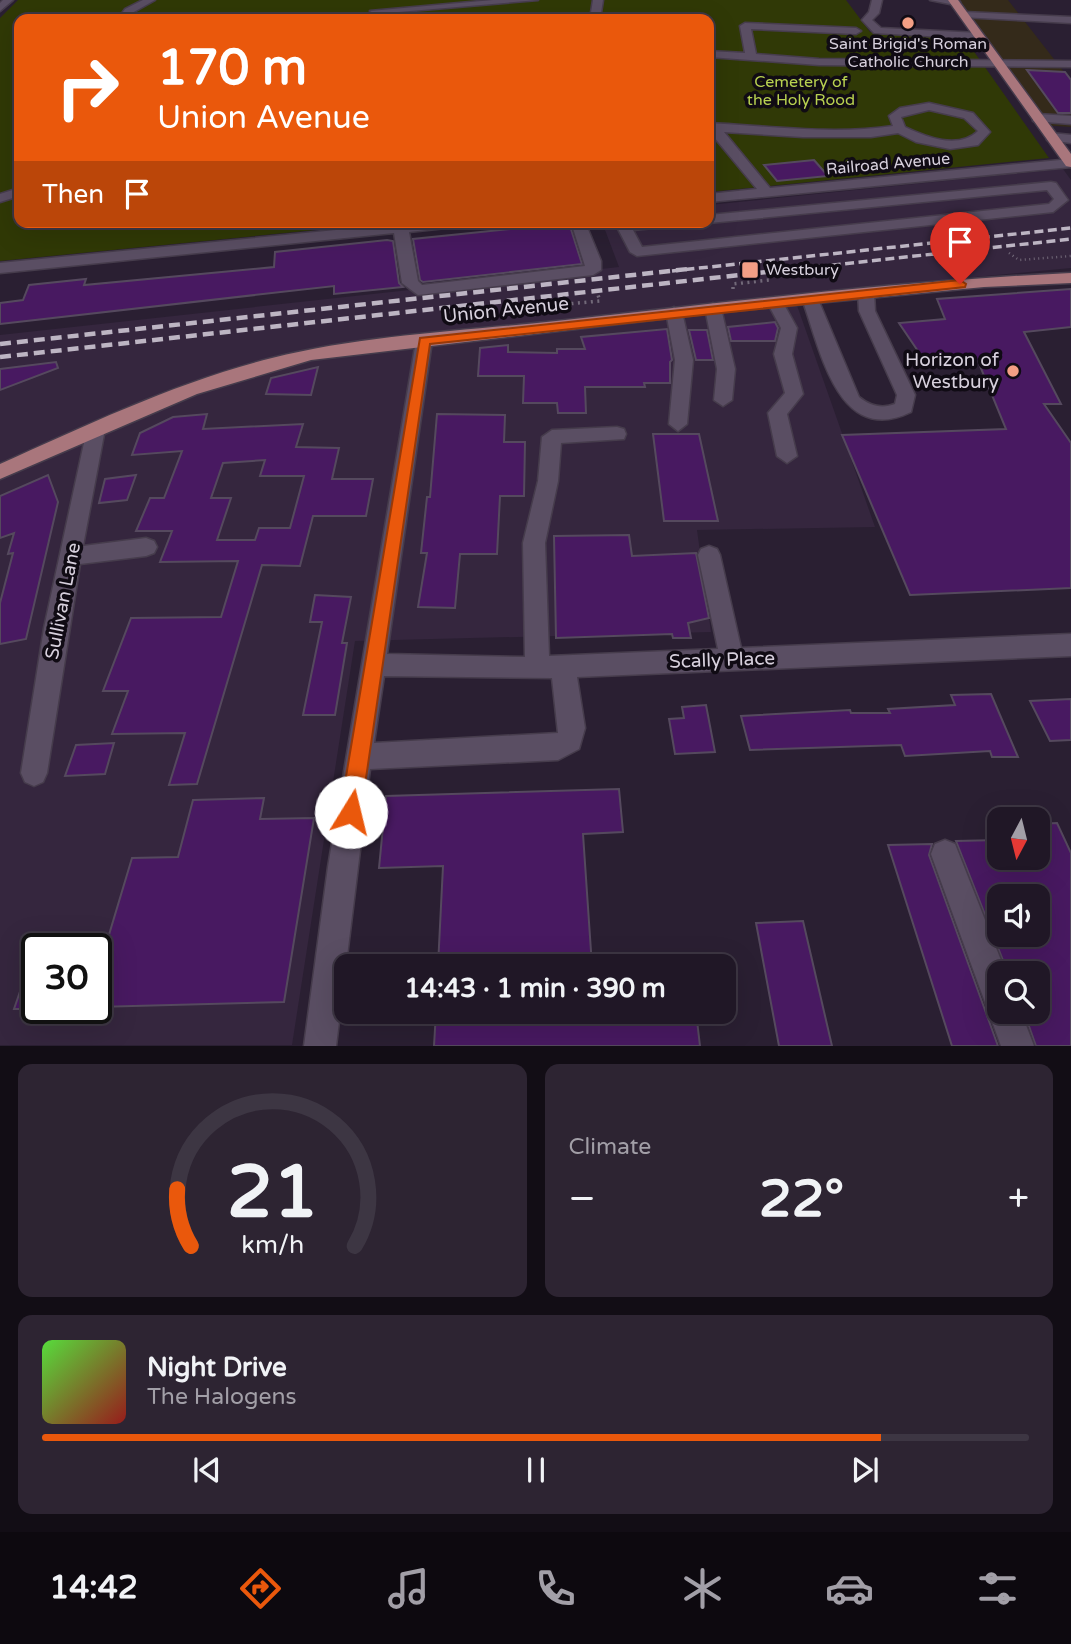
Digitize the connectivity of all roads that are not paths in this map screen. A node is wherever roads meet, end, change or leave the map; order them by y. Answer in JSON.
{"nodes":[{"id":1,"x":8,"y":0,"type":"edge"},
{"id":2,"x":150,"y":0,"type":"edge"},
{"id":3,"x":364,"y":0,"type":"edge"},
{"id":4,"x":533,"y":0,"type":"edge"},
{"id":5,"x":877,"y":0,"type":"edge"},
{"id":6,"x":935,"y":0,"type":"edge"},
{"id":7,"x":978,"y":0,"type":"edge"},
{"id":8,"x":954,"y":1,"type":"edge"},
{"id":9,"x":0,"y":8,"type":"edge"},
{"id":10,"x":1004,"y":9,"type":"dead end"},
{"id":11,"x":126,"y":14,"type":"edge"},
{"id":12,"x":378,"y":14,"type":"edge"},
{"id":13,"x":389,"y":14,"type":"edge"},
{"id":14,"x":964,"y":16,"type":"junction"},
{"id":15,"x":991,"y":16,"type":"junction"},
{"id":16,"x":1012,"y":17,"type":"junction"},
{"id":17,"x":1071,"y":20,"type":"edge"},
{"id":18,"x":856,"y":31,"type":"dead end"},
{"id":19,"x":979,"y":36,"type":"junction"},
{"id":20,"x":714,"y":54,"type":"edge"},
{"id":21,"x":751,"y":56,"type":"junction"},
{"id":22,"x":998,"y":62,"type":"junction"},
{"id":23,"x":1071,"y":64,"type":"edge"},
{"id":24,"x":1037,"y":118,"type":"junction"},
{"id":25,"x":1071,"y":120,"type":"edge"},
{"id":26,"x":714,"y":127,"type":"edge"},
{"id":27,"x":714,"y":129,"type":"edge"},
{"id":28,"x":900,"y":129,"type":"junction"},
{"id":29,"x":1051,"y":136,"type":"junction"},
{"id":30,"x":1071,"y":139,"type":"edge"},
{"id":31,"x":1071,"y":163,"type":"edge"},
{"id":32,"x":849,"y":185,"type":"junction"},
{"id":33,"x":767,"y":192,"type":"junction"},
{"id":34,"x":714,"y":197,"type":"edge"},
{"id":35,"x":866,"y":204,"type":"junction"},
{"id":36,"x":714,"y":219,"type":"edge"},
{"id":37,"x":885,"y":226,"type":"junction"},
{"id":38,"x":410,"y":228,"type":"edge"},
{"id":39,"x":580,"y":228,"type":"edge"},
{"id":40,"x":625,"y":228,"type":"edge"},
{"id":41,"x":401,"y":229,"type":"junction"},
{"id":42,"x":0,"y":268,"type":"edge"},
{"id":43,"x":1071,"y":276,"type":"edge"},
{"id":44,"x":866,"y":293,"type":"junction"},
{"id":45,"x":810,"y":299,"type":"junction"},
{"id":46,"x":775,"y":302,"type":"junction"},
{"id":47,"x":713,"y":308,"type":"junction"},
{"id":48,"x":674,"y":312,"type":"junction"},
{"id":49,"x":424,"y":341,"type":"junction"},
{"id":50,"x":723,"y":400,"type":"dead end"},
{"id":51,"x":678,"y":424,"type":"dead end"},
{"id":52,"x":96,"y":429,"type":"junction"},
{"id":53,"x":617,"y":434,"type":"dead end"},
{"id":54,"x":787,"y":456,"type":"dead end"},
{"id":55,"x":0,"y":472,"type":"edge"},
{"id":56,"x":146,"y":547,"type":"dead end"},
{"id":57,"x":709,"y":555,"type":"dead end"},
{"id":58,"x":71,"y":556,"type":"junction"},
{"id":59,"x":1071,"y":645,"type":"edge"},
{"id":60,"x":733,"y":660,"type":"junction"},
{"id":61,"x":373,"y":665,"type":"junction"},
{"id":62,"x":563,"y":667,"type":"junction"},
{"id":63,"x":537,"y":668,"type":"junction"},
{"id":64,"x":359,"y":757,"type":"junction"},
{"id":65,"x":34,"y":773,"type":"dead end"},
{"id":66,"x":945,"y":854,"type":"dead end"},
{"id":67,"x":987,"y":965,"type":"edge"},
{"id":68,"x":1010,"y":1024,"type":"edge"},
{"id":69,"x":320,"y":1045,"type":"edge"},
{"id":70,"x":1018,"y":1045,"type":"edge"}],
"edges":[{"from":1,"to":9,"type":"street"},
{"from":2,"to":11,"type":"street"},
{"from":3,"to":12,"type":"street"},
{"from":4,"to":13,"type":"street"},
{"from":5,"to":19,"type":"street"},
{"from":6,"to":8,"type":"street"},
{"from":7,"to":15,"type":"street"},
{"from":8,"to":14,"type":"main road"},
{"from":10,"to":16,"type":"street"},
{"from":14,"to":15,"type":"street"},
{"from":14,"to":19,"type":"main road"},
{"from":15,"to":16,"type":"street"},
{"from":16,"to":17,"type":"street"},
{"from":18,"to":21,"type":"street"},
{"from":19,"to":22,"type":"main road"},
{"from":20,"to":21,"type":"street"},
{"from":21,"to":22,"type":"street"},
{"from":22,"to":23,"type":"street"},
{"from":22,"to":24,"type":"main road"},
{"from":24,"to":25,"type":"street"},
{"from":24,"to":29,"type":"main road"},
{"from":26,"to":28,"type":"street"},
{"from":27,"to":33,"type":"street"},
{"from":28,"to":28,"type":"street"},
{"from":29,"to":30,"type":"street"},
{"from":29,"to":31,"type":"main road"},
{"from":31,"to":32,"type":"street","name":"Railroad Avenue"},
{"from":32,"to":33,"type":"street","name":"Railroad Avenue"},
{"from":32,"to":35,"type":"street"},
{"from":33,"to":34,"type":"street","name":"Railroad Avenue"},
{"from":35,"to":36,"type":"street"},
{"from":35,"to":37,"type":"street"},
{"from":35,"to":37,"type":"street"},
{"from":37,"to":40,"type":"street"},
{"from":38,"to":41,"type":"street"},
{"from":39,"to":41,"type":"street"},
{"from":41,"to":42,"type":"street"},
{"from":43,"to":44,"type":"main road","name":"Union Avenue"},
{"from":44,"to":45,"type":"main road","name":"Union Avenue"},
{"from":44,"to":45,"type":"street"},
{"from":45,"to":46,"type":"main road","name":"Union Avenue"},
{"from":46,"to":47,"type":"main road","name":"Union Avenue"},
{"from":46,"to":54,"type":"street"},
{"from":47,"to":48,"type":"main road","name":"Union Avenue"},
{"from":47,"to":50,"type":"street"},
{"from":48,"to":49,"type":"main road","name":"Union Avenue"},
{"from":48,"to":51,"type":"street"},
{"from":49,"to":52,"type":"main road","name":"Union Avenue"},
{"from":49,"to":61,"type":"street"},
{"from":52,"to":55,"type":"main road","name":"Union Avenue"},
{"from":52,"to":58,"type":"street","name":"Sullivan Lane"},
{"from":53,"to":63,"type":"street"},
{"from":56,"to":58,"type":"street"},
{"from":57,"to":60,"type":"street"},
{"from":58,"to":65,"type":"street","name":"Sullivan Lane"},
{"from":59,"to":60,"type":"street","name":"Scally Place"},
{"from":60,"to":62,"type":"street","name":"Scally Place"},
{"from":61,"to":63,"type":"street","name":"Scally Place"},
{"from":61,"to":64,"type":"street"},
{"from":62,"to":63,"type":"street","name":"Scally Place"},
{"from":62,"to":64,"type":"street"},
{"from":64,"to":69,"type":"street"},
{"from":66,"to":67,"type":"street"},
{"from":68,"to":70,"type":"street"}]}
